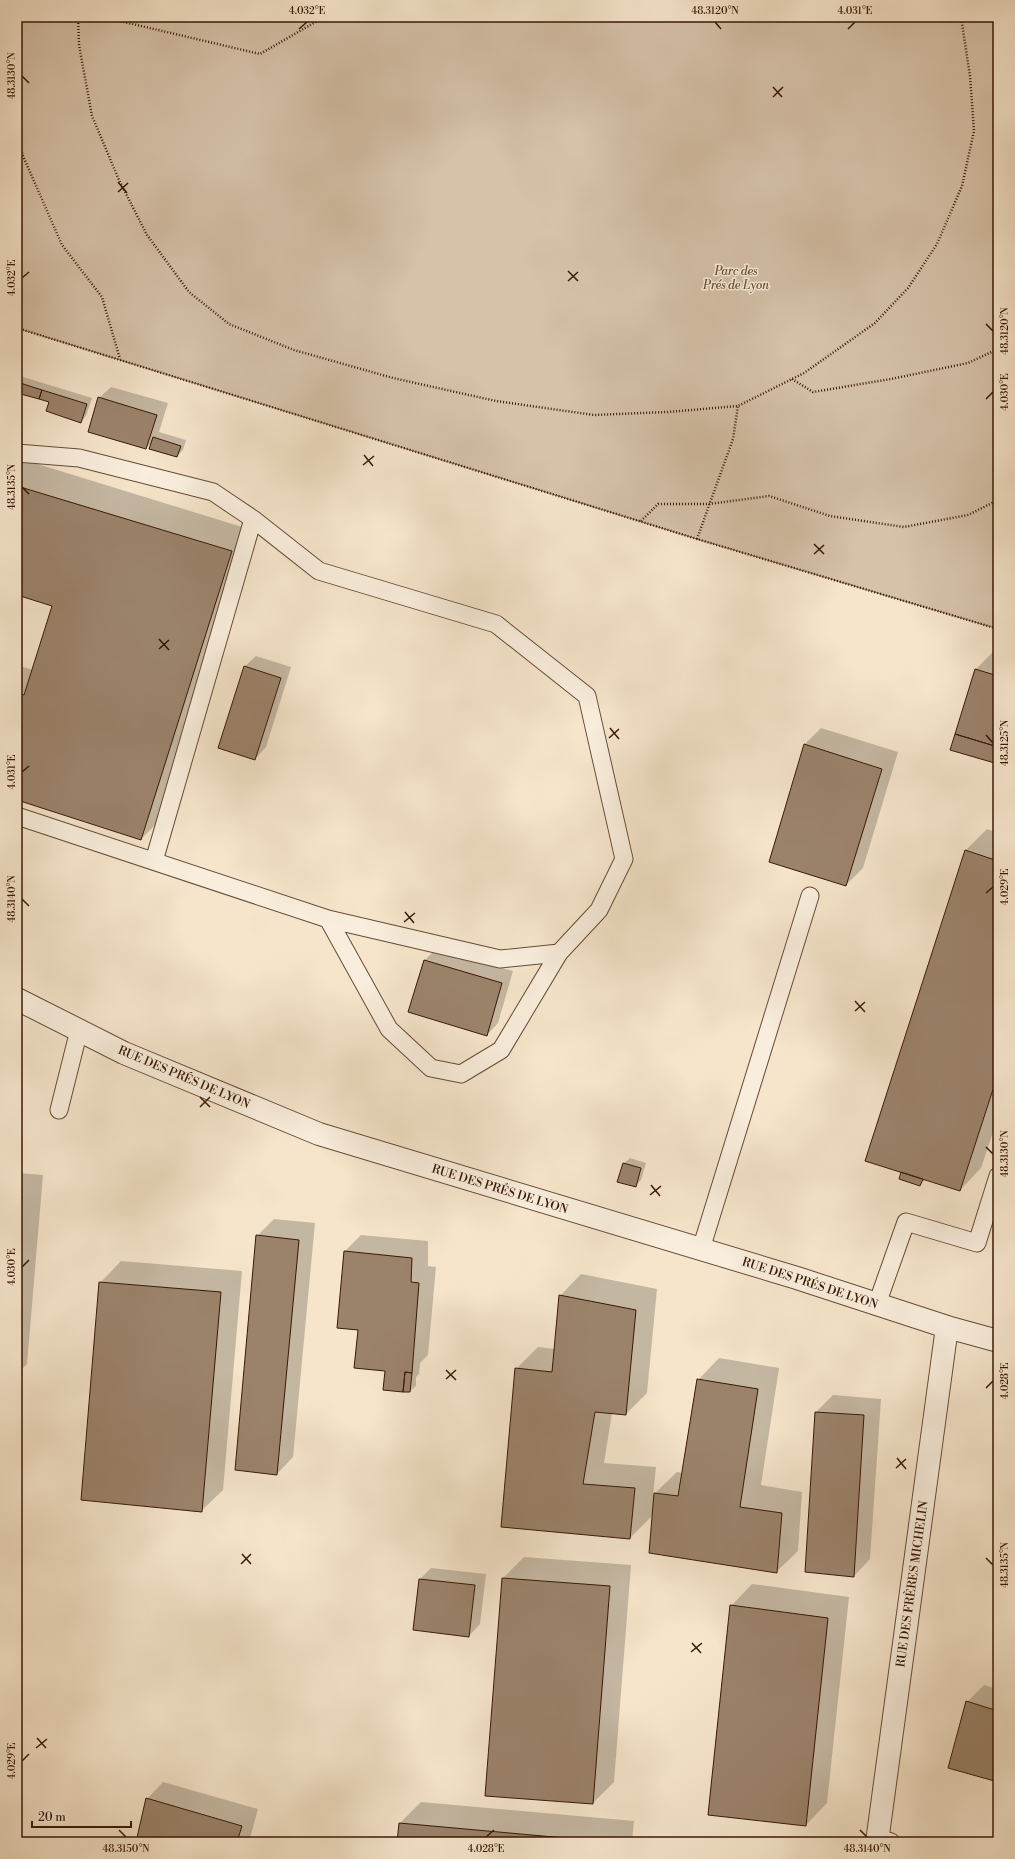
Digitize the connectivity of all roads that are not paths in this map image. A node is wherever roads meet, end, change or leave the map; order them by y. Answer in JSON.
{"nodes":[{"id":1,"x":17,"y":453,"type":"edge"},
{"id":2,"x":253,"y":519,"type":"junction"},
{"id":3,"x":17,"y":816,"type":"edge"},
{"id":4,"x":154,"y":861,"type":"junction"},
{"id":5,"x":810,"y":896,"type":"dead end"},
{"id":6,"x":328,"y":919,"type":"junction"},
{"id":7,"x":559,"y":953,"type":"junction"},
{"id":8,"x":17,"y":999,"type":"edge"},
{"id":9,"x":79,"y":1030,"type":"junction"},
{"id":10,"x":59,"y":1110,"type":"dead end"},
{"id":11,"x":998,"y":1176,"type":"edge"},
{"id":12,"x":700,"y":1249,"type":"junction"},
{"id":13,"x":877,"y":1304,"type":"junction"},
{"id":14,"x":947,"y":1327,"type":"junction"},
{"id":15,"x":998,"y":1341,"type":"edge"},
{"id":16,"x":882,"y":1841,"type":"edge"}],
"edges":[{"from":1,"to":2,"type":"lane"},
{"from":2,"to":4,"type":"lane"},
{"from":2,"to":7,"type":"lane"},
{"from":3,"to":4,"type":"lane"},
{"from":4,"to":6,"type":"lane"},
{"from":5,"to":12,"type":"lane"},
{"from":6,"to":7,"type":"lane"},
{"from":6,"to":7,"type":"lane"},
{"from":8,"to":9,"type":"street","name":"RUE DES PRÉS DE LYON"},
{"from":9,"to":10,"type":"lane"},
{"from":9,"to":12,"type":"street","name":"RUE DES PRÉS DE LYON"},
{"from":11,"to":13,"type":"lane"},
{"from":12,"to":13,"type":"street","name":"RUE DES PRÉS DE LYON"},
{"from":13,"to":14,"type":"street","name":"RUE DES PRÉS DE LYON"},
{"from":14,"to":15,"type":"street","name":"RUE DES PRÉS DE LYON"},
{"from":14,"to":16,"type":"street","name":"RUE DES FRÈRES MICHELIN"}]}
